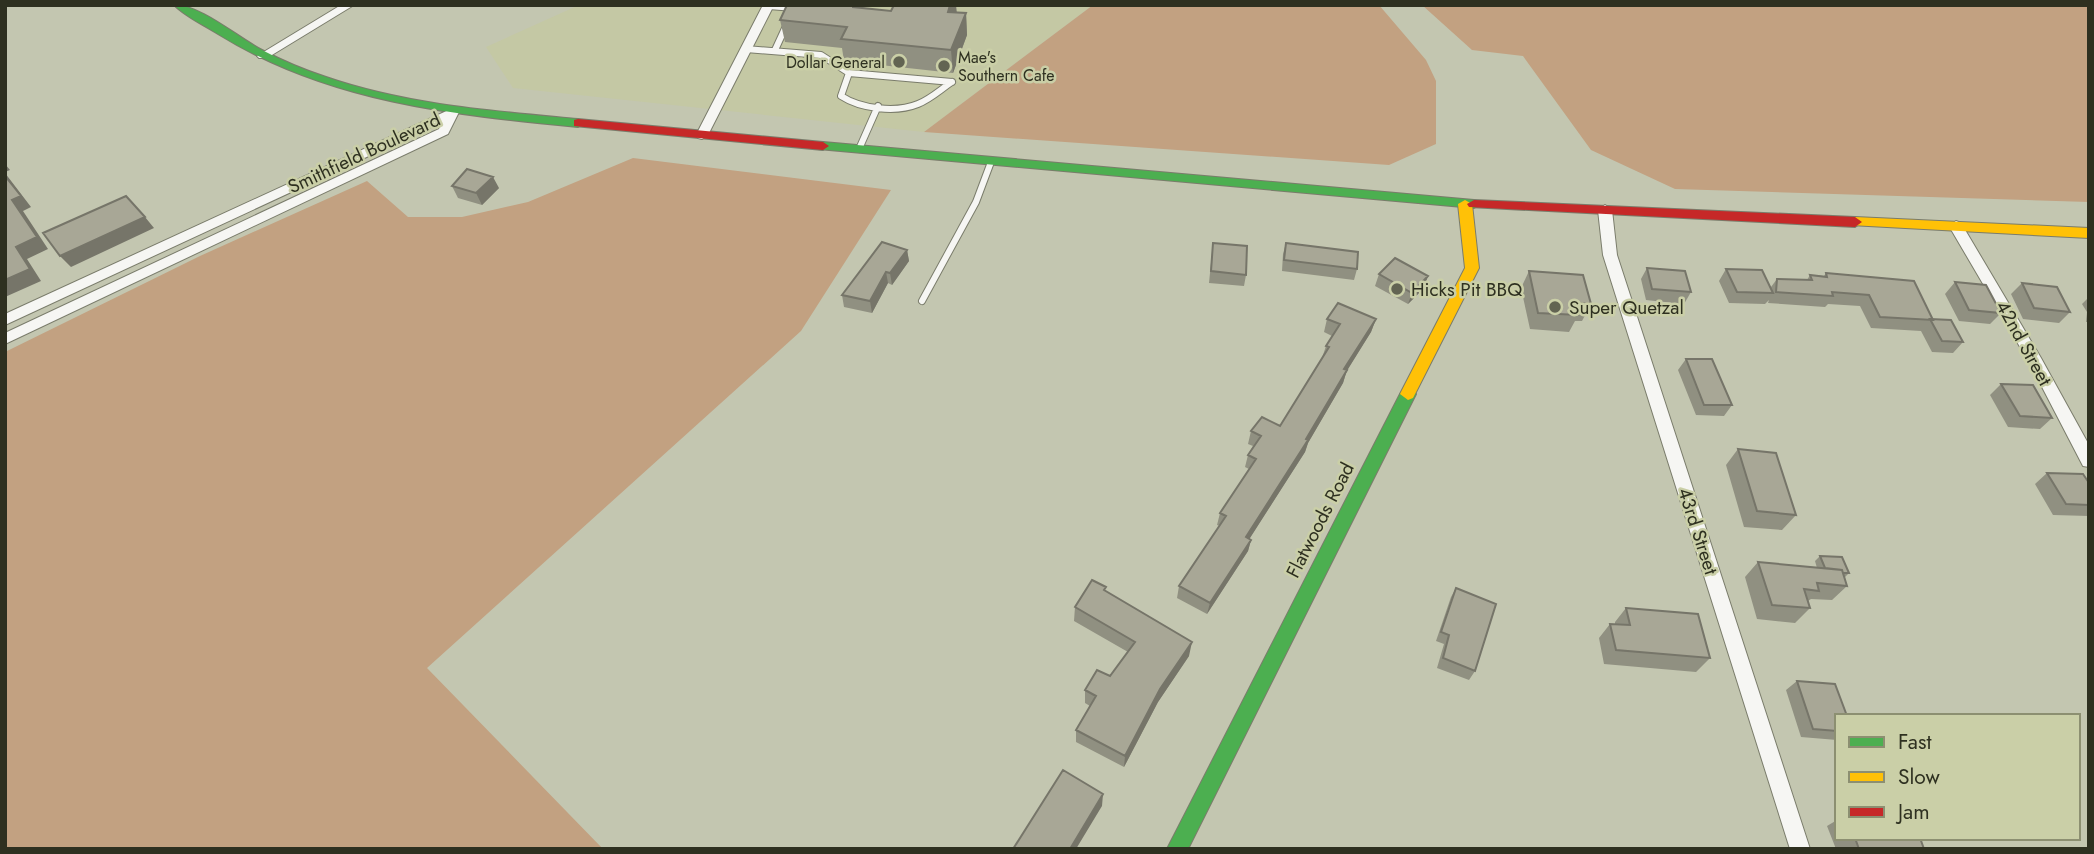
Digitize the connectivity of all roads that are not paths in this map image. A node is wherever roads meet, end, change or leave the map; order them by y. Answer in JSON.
{"nodes":[{"id":1,"x":179,"y":5,"type":"edge"},
{"id":2,"x":349,"y":5,"type":"edge"},
{"id":3,"x":769,"y":6,"type":"edge"},
{"id":4,"x":794,"y":8,"type":"junction"},
{"id":5,"x":808,"y":9,"type":"edge"},
{"id":6,"x":746,"y":49,"type":"junction"},
{"id":7,"x":775,"y":50,"type":"junction"},
{"id":8,"x":263,"y":55,"type":"junction"},
{"id":9,"x":849,"y":73,"type":"junction"},
{"id":10,"x":878,"y":106,"type":"junction"},
{"id":11,"x":453,"y":112,"type":"junction"},
{"id":12,"x":702,"y":135,"type":"junction"},
{"id":13,"x":859,"y":149,"type":"junction"},
{"id":14,"x":991,"y":162,"type":"junction"},
{"id":15,"x":1465,"y":204,"type":"junction"},
{"id":16,"x":1605,"y":210,"type":"junction"},
{"id":17,"x":1956,"y":226,"type":"junction"},
{"id":18,"x":2089,"y":233,"type":"edge"},
{"id":19,"x":922,"y":301,"type":"dead end"},
{"id":20,"x":5,"y":320,"type":"edge"},
{"id":21,"x":5,"y":339,"type":"edge"},
{"id":22,"x":2089,"y":461,"type":"edge"},
{"id":23,"x":1177,"y":849,"type":"edge"},
{"id":24,"x":1800,"y":849,"type":"edge"}],
"edges":[{"from":1,"to":8,"type":"main road"},
{"from":2,"to":8,"type":"street"},
{"from":3,"to":4,"type":"lane"},
{"from":3,"to":6,"type":"street"},
{"from":4,"to":5,"type":"lane"},
{"from":4,"to":7,"type":"lane"},
{"from":6,"to":7,"type":"lane"},
{"from":6,"to":12,"type":"street"},
{"from":7,"to":9,"type":"lane"},
{"from":8,"to":11,"type":"main road"},
{"from":9,"to":10,"type":"lane"},
{"from":9,"to":10,"type":"lane"},
{"from":10,"to":13,"type":"lane"},
{"from":11,"to":12,"type":"main road"},
{"from":11,"to":20,"type":"street","name":"Smithfield Boulevard"},
{"from":11,"to":21,"type":"street","name":"Smithfield Boulevard"},
{"from":12,"to":13,"type":"main road"},
{"from":13,"to":14,"type":"main road"},
{"from":14,"to":15,"type":"main road"},
{"from":14,"to":19,"type":"lane"},
{"from":15,"to":16,"type":"main road"},
{"from":15,"to":23,"type":"main road","name":"Flatwoods Road"},
{"from":16,"to":17,"type":"main road"},
{"from":16,"to":24,"type":"street","name":"43rd Street"},
{"from":17,"to":18,"type":"main road"},
{"from":17,"to":22,"type":"street","name":"42nd Street"}]}
